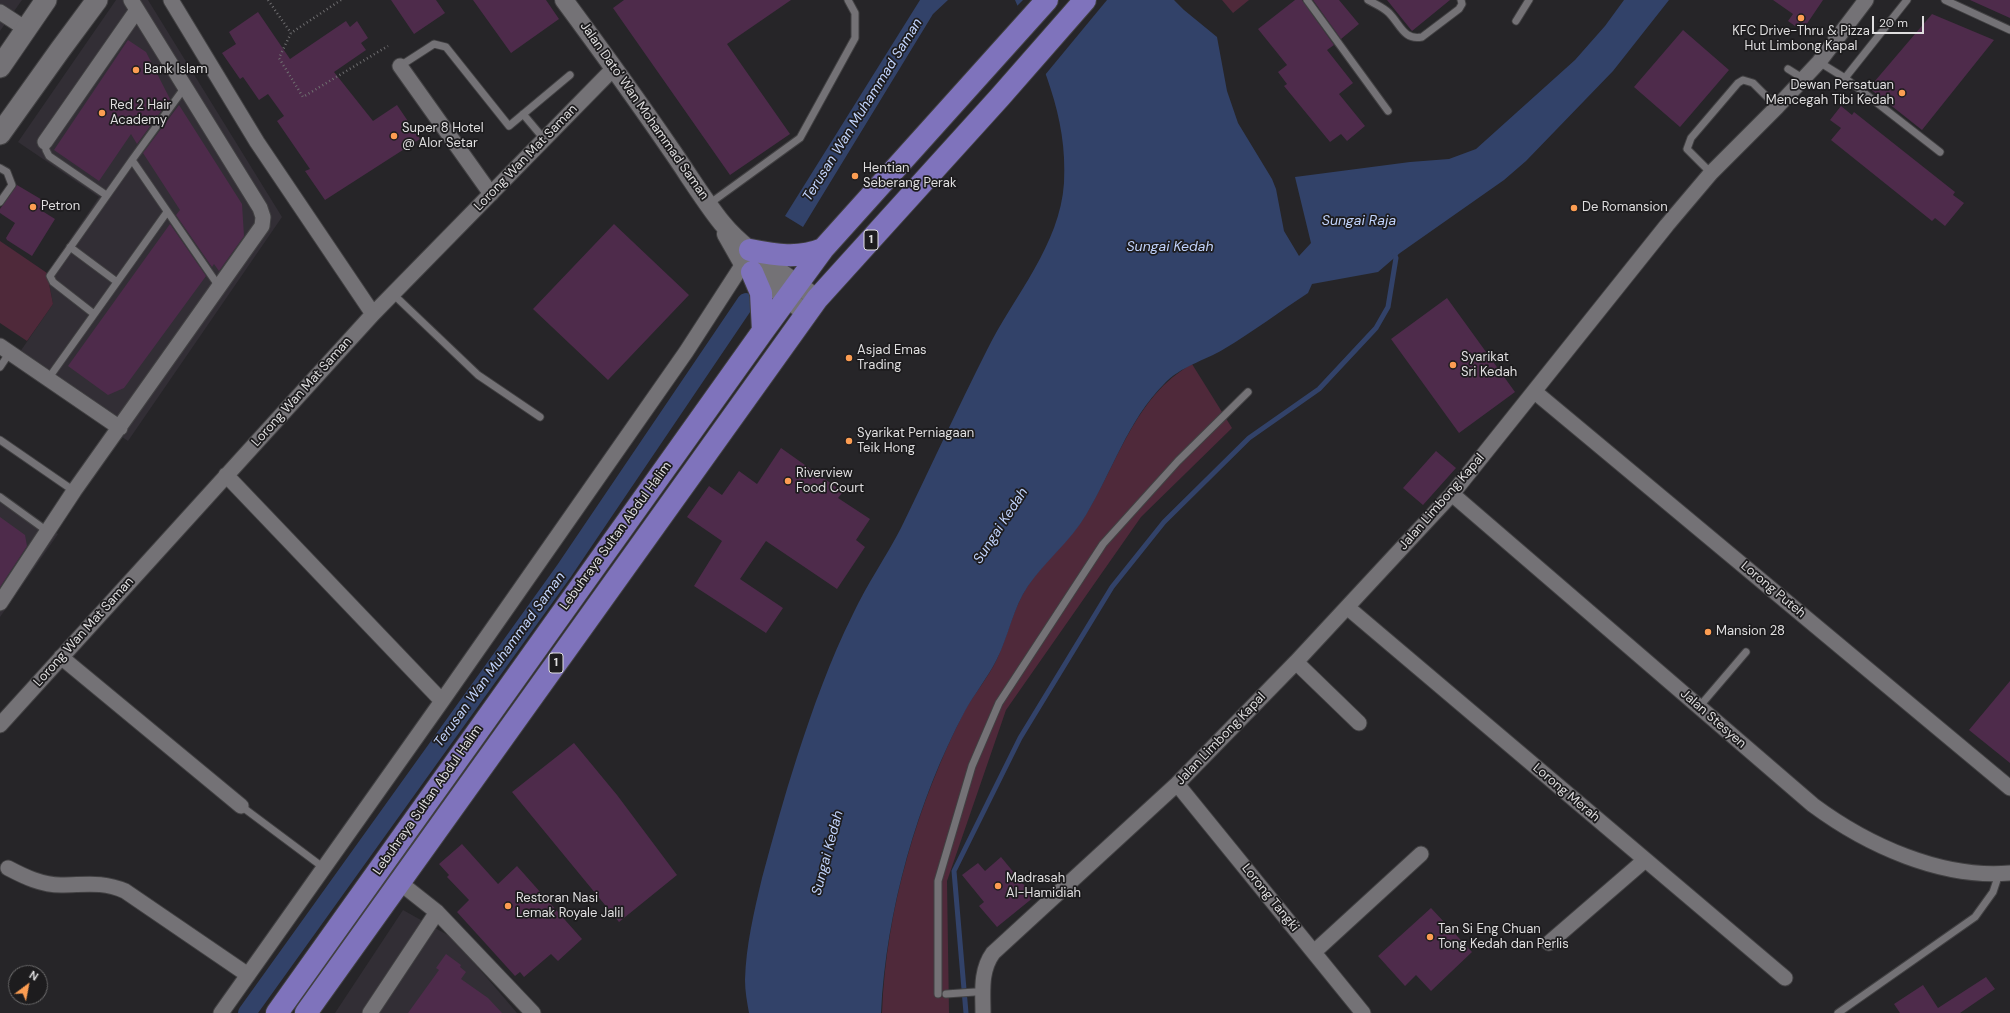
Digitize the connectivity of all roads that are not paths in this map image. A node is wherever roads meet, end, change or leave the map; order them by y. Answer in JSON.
{"nodes":[{"id":1,"x":46,"y":0,"type":"edge"},
{"id":2,"x":98,"y":0,"type":"edge"},
{"id":3,"x":171,"y":0,"type":"edge"},
{"id":4,"x":564,"y":0,"type":"edge"},
{"id":5,"x":848,"y":0,"type":"edge"},
{"id":6,"x":1047,"y":0,"type":"edge"},
{"id":7,"x":1085,"y":0,"type":"edge"},
{"id":8,"x":1307,"y":0,"type":"edge"},
{"id":9,"x":1368,"y":0,"type":"edge"},
{"id":10,"x":1461,"y":0,"type":"edge"},
{"id":11,"x":1529,"y":0,"type":"edge"},
{"id":12,"x":1866,"y":0,"type":"edge"},
{"id":13,"x":1907,"y":0,"type":"edge"},
{"id":14,"x":1945,"y":0,"type":"edge"},
{"id":15,"x":134,"y":5,"type":"edge"},
{"id":16,"x":0,"y":12,"type":"edge"},
{"id":17,"x":1516,"y":21,"type":"dead end"},
{"id":18,"x":26,"y":29,"type":"junction"},
{"id":19,"x":2010,"y":30,"type":"edge"},
{"id":20,"x":1819,"y":62,"type":"junction"},
{"id":21,"x":400,"y":66,"type":"joint"},
{"id":22,"x":0,"y":67,"type":"edge"},
{"id":23,"x":614,"y":68,"type":"junction"},
{"id":24,"x":1788,"y":69,"type":"dead end"},
{"id":25,"x":570,"y":75,"type":"dead end"},
{"id":26,"x":1845,"y":78,"type":"junction"},
{"id":27,"x":1804,"y":79,"type":"junction"},
{"id":28,"x":185,"y":87,"type":"junction"},
{"id":29,"x":1777,"y":107,"type":"junction"},
{"id":30,"x":1388,"y":111,"type":"dead end"},
{"id":31,"x":523,"y":114,"type":"junction"},
{"id":32,"x":0,"y":134,"type":"edge"},
{"id":33,"x":544,"y":138,"type":"junction"},
{"id":34,"x":45,"y":142,"type":"joint"},
{"id":35,"x":1940,"y":152,"type":"dead end"},
{"id":36,"x":132,"y":160,"type":"junction"},
{"id":37,"x":0,"y":168,"type":"edge"},
{"id":38,"x":1711,"y":173,"type":"junction"},
{"id":39,"x":490,"y":194,"type":"junction"},
{"id":40,"x":106,"y":195,"type":"junction"},
{"id":41,"x":0,"y":202,"type":"edge"},
{"id":42,"x":709,"y":204,"type":"junction"},
{"id":43,"x":167,"y":212,"type":"junction"},
{"id":44,"x":70,"y":247,"type":"junction"},
{"id":45,"x":823,"y":250,"type":"junction"},
{"id":46,"x":748,"y":262,"type":"junction"},
{"id":47,"x":117,"y":282,"type":"junction"},
{"id":48,"x":220,"y":288,"type":"junction"},
{"id":49,"x":793,"y":290,"type":"junction"},
{"id":50,"x":393,"y":294,"type":"junction"},
{"id":51,"x":812,"y":306,"type":"junction"},
{"id":52,"x":94,"y":314,"type":"junction"},
{"id":53,"x":373,"y":314,"type":"junction"},
{"id":54,"x":763,"y":331,"type":"junction"},
{"id":55,"x":5,"y":349,"type":"edge"},
{"id":56,"x":0,"y":367,"type":"edge"},
{"id":57,"x":48,"y":379,"type":"junction"},
{"id":58,"x":1248,"y":392,"type":"dead end"},
{"id":59,"x":1535,"y":392,"type":"junction"},
{"id":60,"x":540,"y":417,"type":"dead end"},
{"id":61,"x":120,"y":428,"type":"junction"},
{"id":62,"x":0,"y":440,"type":"edge"},
{"id":63,"x":226,"y":475,"type":"junction"},
{"id":64,"x":74,"y":491,"type":"junction"},
{"id":65,"x":1452,"y":494,"type":"junction"},
{"id":66,"x":0,"y":497,"type":"edge"},
{"id":67,"x":47,"y":531,"type":"junction"},
{"id":68,"x":0,"y":602,"type":"edge"},
{"id":69,"x":1347,"y":607,"type":"junction"},
{"id":70,"x":1746,"y":652,"type":"dead end"},
{"id":71,"x":62,"y":657,"type":"junction"},
{"id":72,"x":1296,"y":662,"type":"junction"},
{"id":73,"x":442,"y":702,"type":"junction"},
{"id":74,"x":1699,"y":707,"type":"junction"},
{"id":75,"x":1359,"y":723,"type":"dead end"},
{"id":76,"x":0,"y":725,"type":"edge"},
{"id":77,"x":1177,"y":784,"type":"junction"},
{"id":78,"x":2010,"y":788,"type":"edge"},
{"id":79,"x":241,"y":806,"type":"joint"},
{"id":80,"x":1421,"y":854,"type":"dead end"},
{"id":81,"x":1645,"y":860,"type":"junction"},
{"id":82,"x":8,"y":868,"type":"dead end"},
{"id":83,"x":324,"y":868,"type":"junction"},
{"id":84,"x":2005,"y":873,"type":"edge"},
{"id":85,"x":398,"y":882,"type":"junction"},
{"id":86,"x":438,"y":912,"type":"junction"},
{"id":87,"x":1549,"y":944,"type":"dead end"},
{"id":88,"x":1314,"y":952,"type":"junction"},
{"id":89,"x":248,"y":975,"type":"junction"},
{"id":90,"x":1785,"y":978,"type":"dead end"},
{"id":91,"x":975,"y":992,"type":"dead end"},
{"id":92,"x":938,"y":994,"type":"dead end"},
{"id":93,"x":946,"y":994,"type":"dead end"},
{"id":94,"x":221,"y":1013,"type":"edge"},
{"id":95,"x":277,"y":1013,"type":"edge"},
{"id":96,"x":306,"y":1013,"type":"edge"},
{"id":97,"x":370,"y":1013,"type":"edge"},
{"id":98,"x":532,"y":1013,"type":"edge"},
{"id":99,"x":983,"y":1013,"type":"edge"},
{"id":100,"x":1363,"y":1013,"type":"edge"},
{"id":101,"x":1838,"y":1013,"type":"edge"}],
"edges":[{"from":1,"to":18,"type":"main road"},
{"from":2,"to":32,"type":"main road"},
{"from":3,"to":53,"type":"street"},
{"from":4,"to":23,"type":"street","name":"Jalan Dato' Wan Mohammad Saman"},
{"from":5,"to":42,"type":"lane"},
{"from":6,"to":45,"type":"main road","name":"Lebuhraya Sultan Abdul Halim","number":"1"},
{"from":7,"to":51,"type":"main road","name":"Lebuhraya Sultan Abdul Halim","number":"1"},
{"from":8,"to":30,"type":"lane"},
{"from":9,"to":10,"type":"lane"},
{"from":11,"to":17,"type":"lane"},
{"from":12,"to":20,"type":"street","name":"Jalan Limbong Kapal"},
{"from":13,"to":26,"type":"lane"},
{"from":14,"to":19,"type":"lane"},
{"from":15,"to":28,"type":"street"},
{"from":15,"to":34,"type":"street"},
{"from":16,"to":18,"type":"street"},
{"from":18,"to":22,"type":"main road"},
{"from":20,"to":26,"type":"lane"},
{"from":20,"to":27,"type":"street","name":"Jalan Limbong Kapal"},
{"from":21,"to":31,"type":"lane"},
{"from":21,"to":39,"type":"street"},
{"from":23,"to":33,"type":"street","name":"Lorong Wan Mat Saman"},
{"from":23,"to":42,"type":"street","name":"Jalan Dato' Wan Mohammad Saman"},
{"from":24,"to":27,"type":"lane"},
{"from":25,"to":31,"type":"lane"},
{"from":26,"to":35,"type":"lane"},
{"from":27,"to":29,"type":"street","name":"Jalan Limbong Kapal"},
{"from":28,"to":36,"type":"lane"},
{"from":28,"to":48,"type":"street"},
{"from":29,"to":38,"type":"street","name":"Jalan Limbong Kapal"},
{"from":29,"to":38,"type":"lane"},
{"from":31,"to":33,"type":"lane"},
{"from":33,"to":39,"type":"street","name":"Lorong Wan Mat Saman"},
{"from":34,"to":40,"type":"lane"},
{"from":36,"to":40,"type":"lane"},
{"from":36,"to":43,"type":"lane"},
{"from":37,"to":41,"type":"lane"},
{"from":38,"to":59,"type":"street","name":"Jalan Limbong Kapal"},
{"from":39,"to":50,"type":"street","name":"Lorong Wan Mat Saman"},
{"from":40,"to":44,"type":"lane"},
{"from":42,"to":46,"type":"street","name":"Jalan Dato' Wan Mohammad Saman"},
{"from":43,"to":47,"type":"lane"},
{"from":43,"to":48,"type":"lane"},
{"from":44,"to":47,"type":"lane"},
{"from":44,"to":52,"type":"lane"},
{"from":45,"to":46,"type":"main road"},
{"from":45,"to":49,"type":"main road","name":"Lebuhraya Sultan Abdul Halim","number":"1"},
{"from":46,"to":49,"type":"street","name":"Jalan Dato' Wan Mohammad Saman"},
{"from":46,"to":54,"type":"main road"},
{"from":46,"to":73,"type":"street"},
{"from":47,"to":52,"type":"lane"},
{"from":48,"to":61,"type":"street"},
{"from":49,"to":51,"type":"street","name":"Jalan Dato' Wan Mohammad Saman"},
{"from":49,"to":54,"type":"main road","name":"Lebuhraya Sultan Abdul Halim","number":"1"},
{"from":50,"to":53,"type":"street","name":"Lorong Wan Mat Saman"},
{"from":50,"to":60,"type":"lane"},
{"from":51,"to":85,"type":"main road","name":"Lebuhraya Sultan Abdul Halim","number":"1"},
{"from":52,"to":57,"type":"lane"},
{"from":53,"to":63,"type":"street","name":"Lorong Wan Mat Saman"},
{"from":54,"to":95,"type":"main road","name":"Lebuhraya Sultan Abdul Halim","number":"1"},
{"from":55,"to":56,"type":"lane"},
{"from":55,"to":57,"type":"street"},
{"from":57,"to":61,"type":"street"},
{"from":58,"to":92,"type":"lane"},
{"from":59,"to":65,"type":"street","name":"Jalan Limbong Kapal"},
{"from":59,"to":78,"type":"street","name":"Lorong Puteh"},
{"from":61,"to":64,"type":"street"},
{"from":62,"to":64,"type":"lane"},
{"from":63,"to":71,"type":"street","name":"Lorong Wan Mat Saman"},
{"from":63,"to":73,"type":"street"},
{"from":64,"to":67,"type":"street"},
{"from":65,"to":69,"type":"street","name":"Jalan Limbong Kapal"},
{"from":65,"to":74,"type":"street","name":"Jalan Stesyen"},
{"from":66,"to":67,"type":"lane"},
{"from":67,"to":68,"type":"street"},
{"from":69,"to":72,"type":"street","name":"Jalan Limbong Kapal"},
{"from":69,"to":81,"type":"street","name":"Lorong Merah"},
{"from":70,"to":74,"type":"lane"},
{"from":71,"to":76,"type":"street","name":"Lorong Wan Mat Saman"},
{"from":71,"to":79,"type":"street"},
{"from":72,"to":75,"type":"street"},
{"from":72,"to":77,"type":"street","name":"Jalan Limbong Kapal"},
{"from":73,"to":83,"type":"street"},
{"from":74,"to":84,"type":"street","name":"Jalan Stesyen"},
{"from":77,"to":88,"type":"street","name":"Lorong Tangki"},
{"from":77,"to":99,"type":"street","name":"Jalan Limbong Kapal"},
{"from":79,"to":83,"type":"lane"},
{"from":80,"to":88,"type":"street"},
{"from":81,"to":87,"type":"street"},
{"from":81,"to":90,"type":"street","name":"Lorong Merah"},
{"from":82,"to":89,"type":"street"},
{"from":83,"to":89,"type":"street"},
{"from":84,"to":101,"type":"lane"},
{"from":85,"to":86,"type":"street"},
{"from":85,"to":96,"type":"main road","name":"Lebuhraya Sultan Abdul Halim","number":"1"},
{"from":86,"to":97,"type":"street"},
{"from":86,"to":98,"type":"street"},
{"from":88,"to":100,"type":"street","name":"Lorong Tangki"},
{"from":89,"to":94,"type":"street"},
{"from":91,"to":93,"type":"lane"}]}
